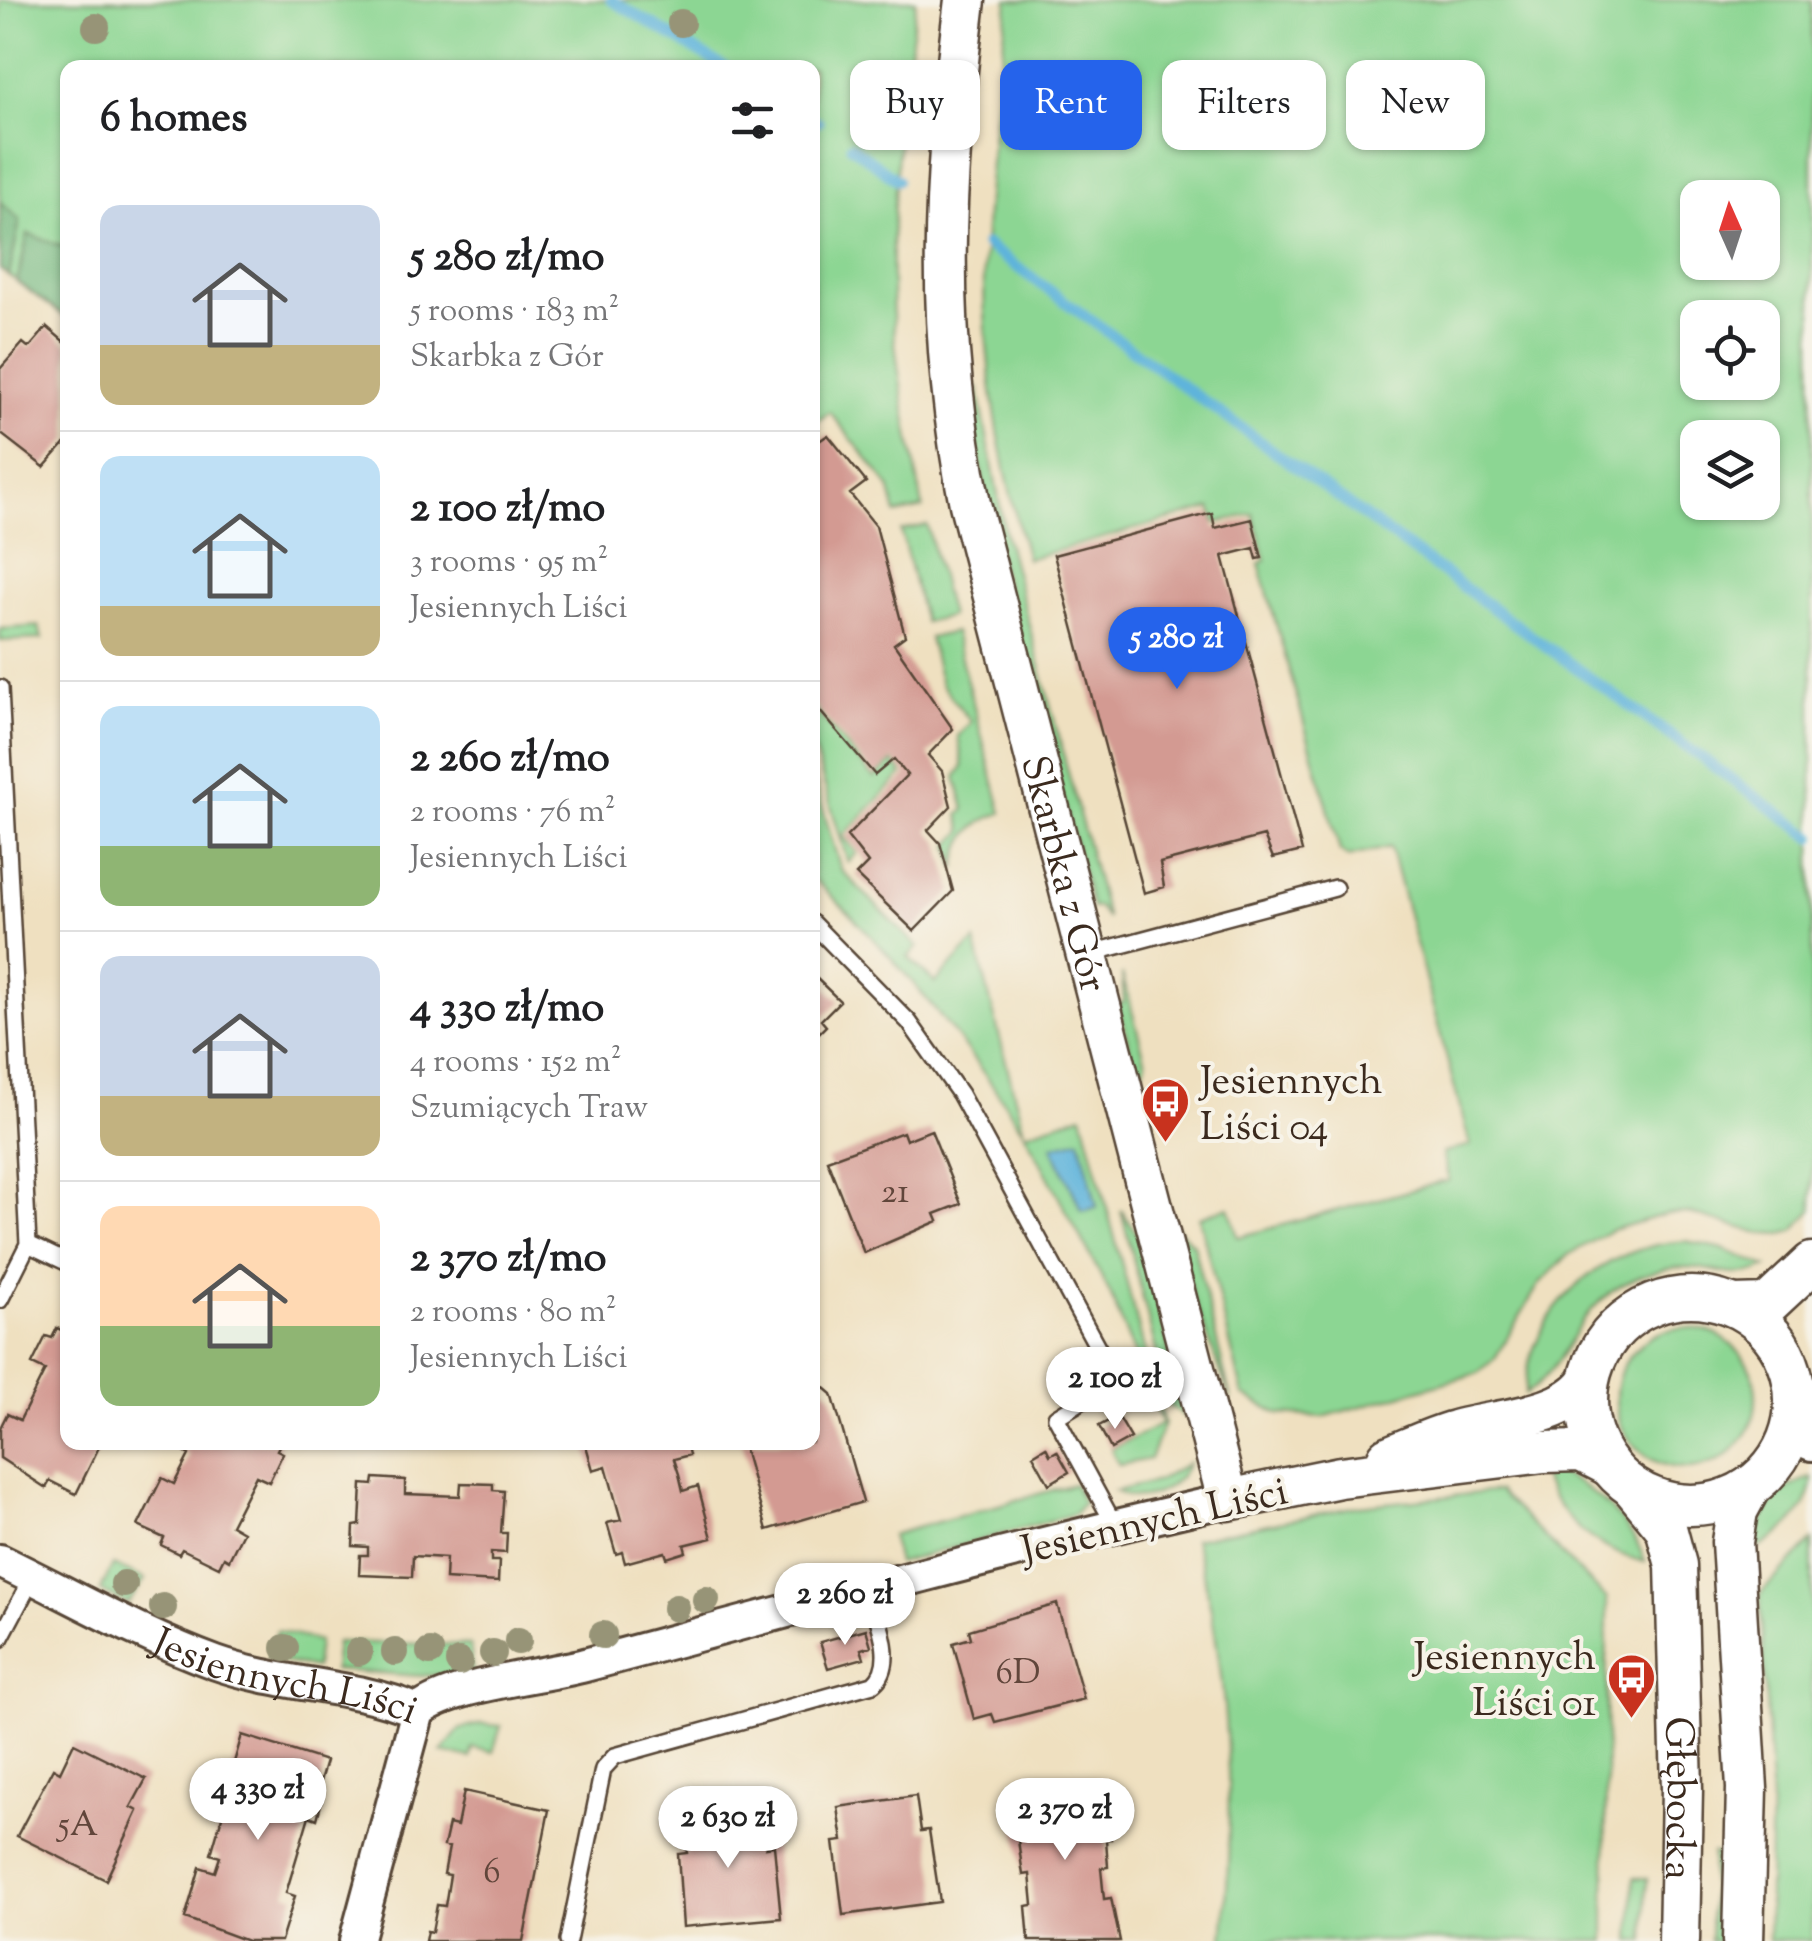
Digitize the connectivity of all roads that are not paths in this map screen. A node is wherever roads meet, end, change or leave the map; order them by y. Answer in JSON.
{"nodes":[{"id":1,"x":964,"y":0,"type":"edge"},
{"id":2,"x":0,"y":688,"type":"edge"},
{"id":3,"x":1335,"y":888,"type":"dead end"},
{"id":4,"x":820,"y":931,"type":"edge"},
{"id":5,"x":1088,"y":954,"type":"junction"},
{"id":6,"x":28,"y":1244,"type":"junction"},
{"id":7,"x":60,"y":1259,"type":"edge"},
{"id":8,"x":1812,"y":1263,"type":"edge"},
{"id":9,"x":0,"y":1300,"type":"edge"},
{"id":10,"x":1735,"y":1306,"type":"junction"},
{"id":11,"x":1812,"y":1348,"type":"edge"},
{"id":12,"x":1588,"y":1382,"type":"junction"},
{"id":13,"x":1794,"y":1384,"type":"junction"},
{"id":14,"x":1801,"y":1439,"type":"edge"},
{"id":15,"x":1340,"y":1477,"type":"junction"},
{"id":16,"x":1621,"y":1477,"type":"junction"},
{"id":17,"x":1750,"y":1487,"type":"junction"},
{"id":18,"x":1228,"y":1500,"type":"junction"},
{"id":19,"x":1114,"y":1524,"type":"junction"},
{"id":20,"x":0,"y":1561,"type":"edge"},
{"id":21,"x":33,"y":1577,"type":"junction"},
{"id":22,"x":868,"y":1589,"type":"junction"},
{"id":23,"x":0,"y":1639,"type":"edge"},
{"id":24,"x":418,"y":1711,"type":"junction"},
{"id":25,"x":356,"y":1941,"type":"edge"},
{"id":26,"x":568,"y":1941,"type":"edge"},
{"id":27,"x":1679,"y":1941,"type":"edge"},
{"id":28,"x":1743,"y":1941,"type":"edge"}],
"edges":[{"from":1,"to":5,"type":"street","name":"Skarbka z Gór"},
{"from":2,"to":6,"type":"lane"},
{"from":3,"to":5,"type":"lane"},
{"from":4,"to":19,"type":"lane"},
{"from":5,"to":18,"type":"street","name":"Skarbka z Gór"},
{"from":6,"to":7,"type":"lane"},
{"from":6,"to":9,"type":"lane"},
{"from":8,"to":10,"type":"street"},
{"from":10,"to":12,"type":"street"},
{"from":10,"to":13,"type":"street"},
{"from":11,"to":13,"type":"street"},
{"from":12,"to":15,"type":"street","name":"Jesiennych Liści"},
{"from":12,"to":16,"type":"street"},
{"from":13,"to":14,"type":"street"},
{"from":14,"to":17,"type":"street"},
{"from":15,"to":16,"type":"street","name":"Jesiennych Liści"},
{"from":15,"to":18,"type":"street","name":"Jesiennych Liści"},
{"from":16,"to":17,"type":"street"},
{"from":16,"to":27,"type":"street","name":"Głębocka"},
{"from":17,"to":28,"type":"street","name":"Głębocka"},
{"from":18,"to":19,"type":"street","name":"Jesiennych Liści"},
{"from":19,"to":22,"type":"street","name":"Jesiennych Liści"},
{"from":20,"to":21,"type":"street","name":"Jesiennych Liści"},
{"from":21,"to":23,"type":"lane"},
{"from":21,"to":24,"type":"street","name":"Jesiennych Liści"},
{"from":22,"to":24,"type":"street","name":"Jesiennych Liści"},
{"from":22,"to":26,"type":"lane"},
{"from":24,"to":25,"type":"street"}]}
